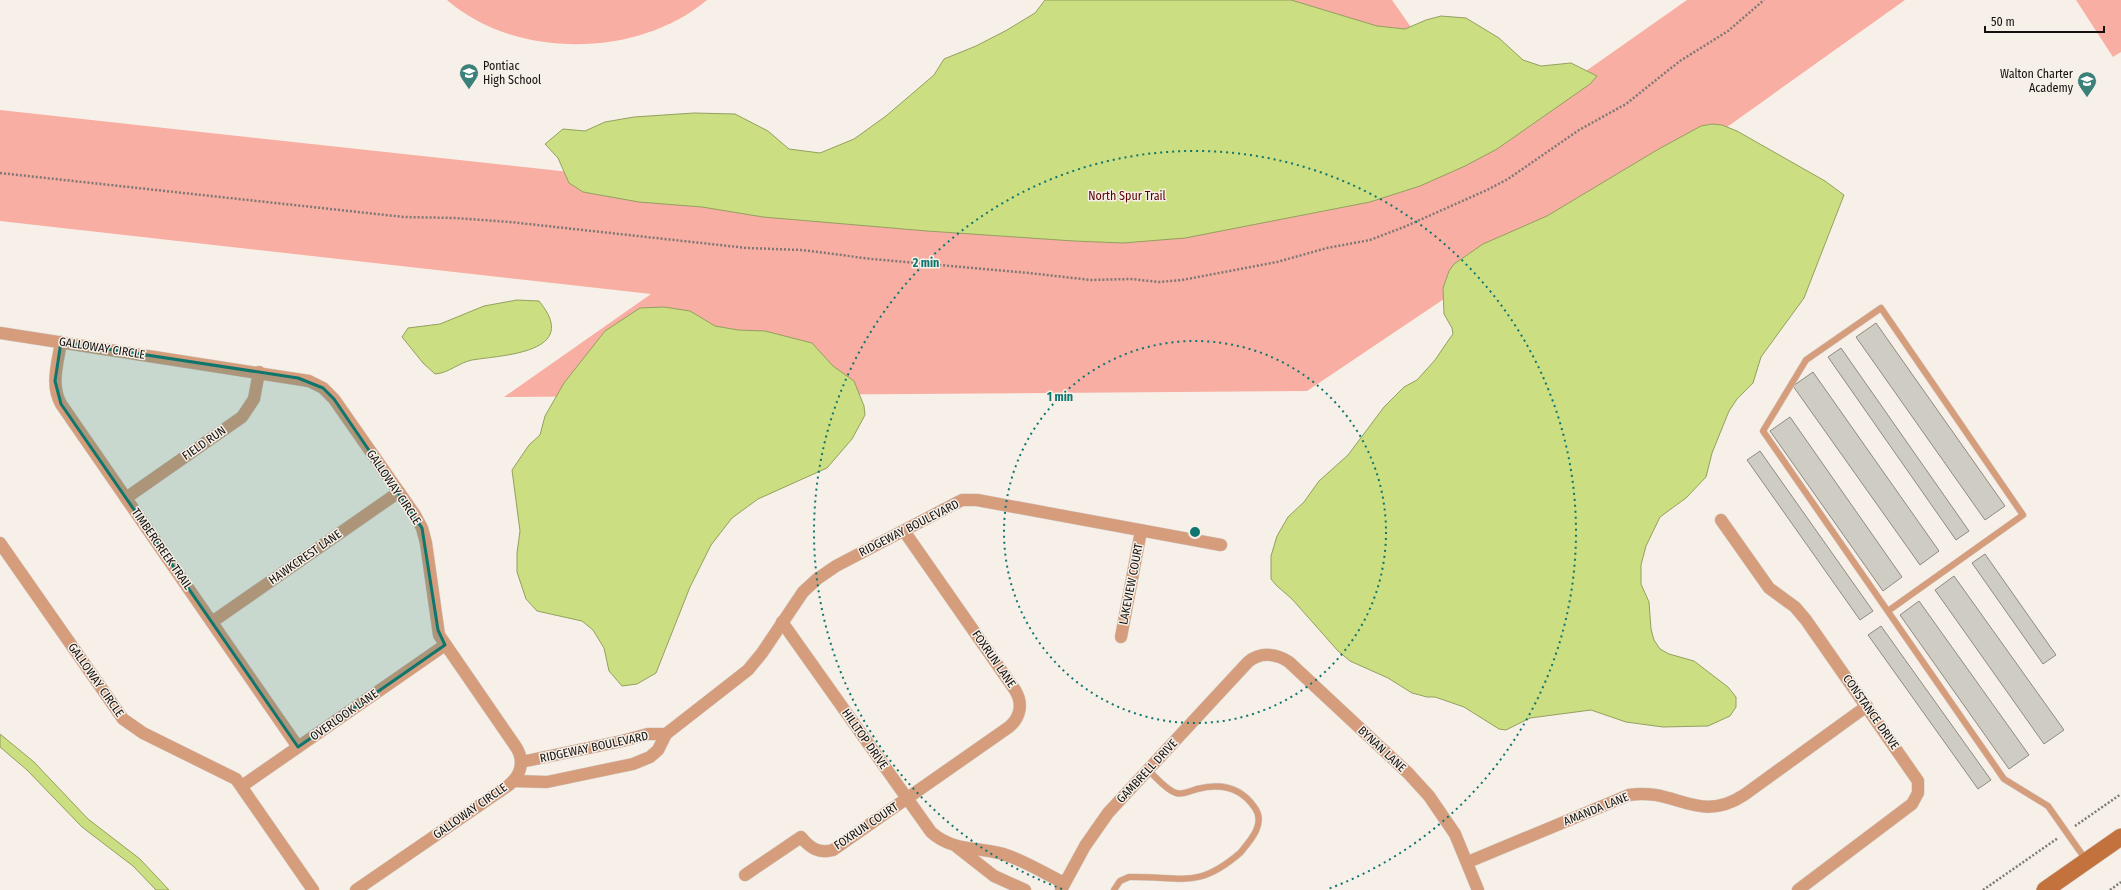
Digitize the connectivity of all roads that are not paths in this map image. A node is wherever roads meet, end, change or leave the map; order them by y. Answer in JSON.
{"nodes":[{"id":1,"x":0,"y":333,"type":"edge"},
{"id":2,"x":61,"y":342,"type":"junction"},
{"id":3,"x":259,"y":372,"type":"junction"},
{"id":4,"x":399,"y":492,"type":"junction"},
{"id":5,"x":126,"y":498,"type":"junction"},
{"id":6,"x":1721,"y":520,"type":"dead end"},
{"id":7,"x":904,"y":531,"type":"junction"},
{"id":8,"x":1141,"y":531,"type":"junction"},
{"id":9,"x":0,"y":543,"type":"edge"},
{"id":10,"x":1221,"y":545,"type":"dead end"},
{"id":11,"x":1888,"y":611,"type":"junction"},
{"id":12,"x":212,"y":622,"type":"junction"},
{"id":13,"x":782,"y":622,"type":"junction"},
{"id":14,"x":1121,"y":637,"type":"dead end"},
{"id":15,"x":445,"y":644,"type":"junction"},
{"id":16,"x":1248,"y":662,"type":"joint"},
{"id":17,"x":1867,"y":706,"type":"junction"},
{"id":18,"x":666,"y":734,"type":"junction"},
{"id":19,"x":298,"y":747,"type":"junction"},
{"id":20,"x":521,"y":762,"type":"junction"},
{"id":21,"x":1148,"y":770,"type":"junction"},
{"id":22,"x":513,"y":781,"type":"junction"},
{"id":23,"x":242,"y":786,"type":"junction"},
{"id":24,"x":906,"y":798,"type":"junction"},
{"id":25,"x":2121,"y":837,"type":"edge"},
{"id":26,"x":956,"y":847,"type":"junction"},
{"id":27,"x":2087,"y":861,"type":"junction"},
{"id":28,"x":1468,"y":862,"type":"junction"},
{"id":29,"x":746,"y":875,"type":"dead end"},
{"id":30,"x":1813,"y":886,"type":"edge"},
{"id":31,"x":1063,"y":887,"type":"edge"},
{"id":32,"x":313,"y":890,"type":"edge"},
{"id":33,"x":356,"y":890,"type":"edge"},
{"id":34,"x":1025,"y":890,"type":"edge"},
{"id":35,"x":1114,"y":890,"type":"edge"},
{"id":36,"x":1478,"y":890,"type":"edge"},
{"id":37,"x":1798,"y":890,"type":"edge"},
{"id":38,"x":2045,"y":890,"type":"edge"}],
"edges":[{"from":1,"to":2,"type":"street","name":"GALLOWAY CIRCLE"},
{"from":2,"to":3,"type":"street","name":"GALLOWAY CIRCLE"},
{"from":2,"to":5,"type":"street","name":"TIMBERCREEK TRAIL"},
{"from":3,"to":4,"type":"street","name":"GALLOWAY CIRCLE"},
{"from":3,"to":5,"type":"street","name":"FIELD RUN"},
{"from":4,"to":12,"type":"street","name":"HAWKCREST LANE"},
{"from":4,"to":15,"type":"street","name":"GALLOWAY CIRCLE"},
{"from":5,"to":12,"type":"street","name":"TIMBERCREEK TRAIL"},
{"from":6,"to":17,"type":"street","name":"CONSTANCE DRIVE"},
{"from":7,"to":8,"type":"street","name":"RIDGEWAY BOULEVARD"},
{"from":7,"to":13,"type":"street","name":"RIDGEWAY BOULEVARD"},
{"from":7,"to":24,"type":"street","name":"FOXRUN LANE"},
{"from":8,"to":10,"type":"street","name":"RIDGEWAY BOULEVARD"},
{"from":8,"to":14,"type":"street","name":"LAKEVIEW COURT"},
{"from":9,"to":23,"type":"street","name":"GALLOWAY CIRCLE"},
{"from":11,"to":11,"type":"lane"},
{"from":11,"to":27,"type":"lane"},
{"from":12,"to":19,"type":"street","name":"TIMBERCREEK TRAIL"},
{"from":13,"to":18,"type":"street","name":"RIDGEWAY BOULEVARD"},
{"from":13,"to":24,"type":"street","name":"HILLTOP DRIVE"},
{"from":15,"to":19,"type":"street","name":"OVERLOOK LANE"},
{"from":15,"to":20,"type":"street","name":"GALLOWAY CIRCLE"},
{"from":16,"to":21,"type":"street","name":"GAMBRELL DRIVE"},
{"from":16,"to":28,"type":"street","name":"BYNAN LANE"},
{"from":17,"to":28,"type":"street","name":"AMANDA LANE"},
{"from":17,"to":30,"type":"street","name":"CONSTANCE DRIVE"},
{"from":18,"to":20,"type":"street","name":"RIDGEWAY BOULEVARD"},
{"from":18,"to":22,"type":"street","name":"RIDGEWAY BOULEVARD"},
{"from":19,"to":23,"type":"street","name":"OVERLOOK LANE"},
{"from":20,"to":22,"type":"street","name":"GALLOWAY CIRCLE"},
{"from":21,"to":31,"type":"street","name":"GAMBRELL DRIVE"},
{"from":21,"to":35,"type":"lane"},
{"from":22,"to":33,"type":"street","name":"GALLOWAY CIRCLE"},
{"from":23,"to":32,"type":"street","name":"GALLOWAY CIRCLE"},
{"from":24,"to":26,"type":"street","name":"HILLTOP DRIVE"},
{"from":24,"to":29,"type":"street","name":"FOXRUN COURT"},
{"from":25,"to":27,"type":"main road"},
{"from":26,"to":31,"type":"street","name":"HILLTOP DRIVE"},
{"from":26,"to":34,"type":"street","name":"HILLTOP DRIVE"},
{"from":27,"to":38,"type":"main road"},
{"from":28,"to":36,"type":"street","name":"BYNAN LANE"},
{"from":30,"to":37,"type":"street"}]}
